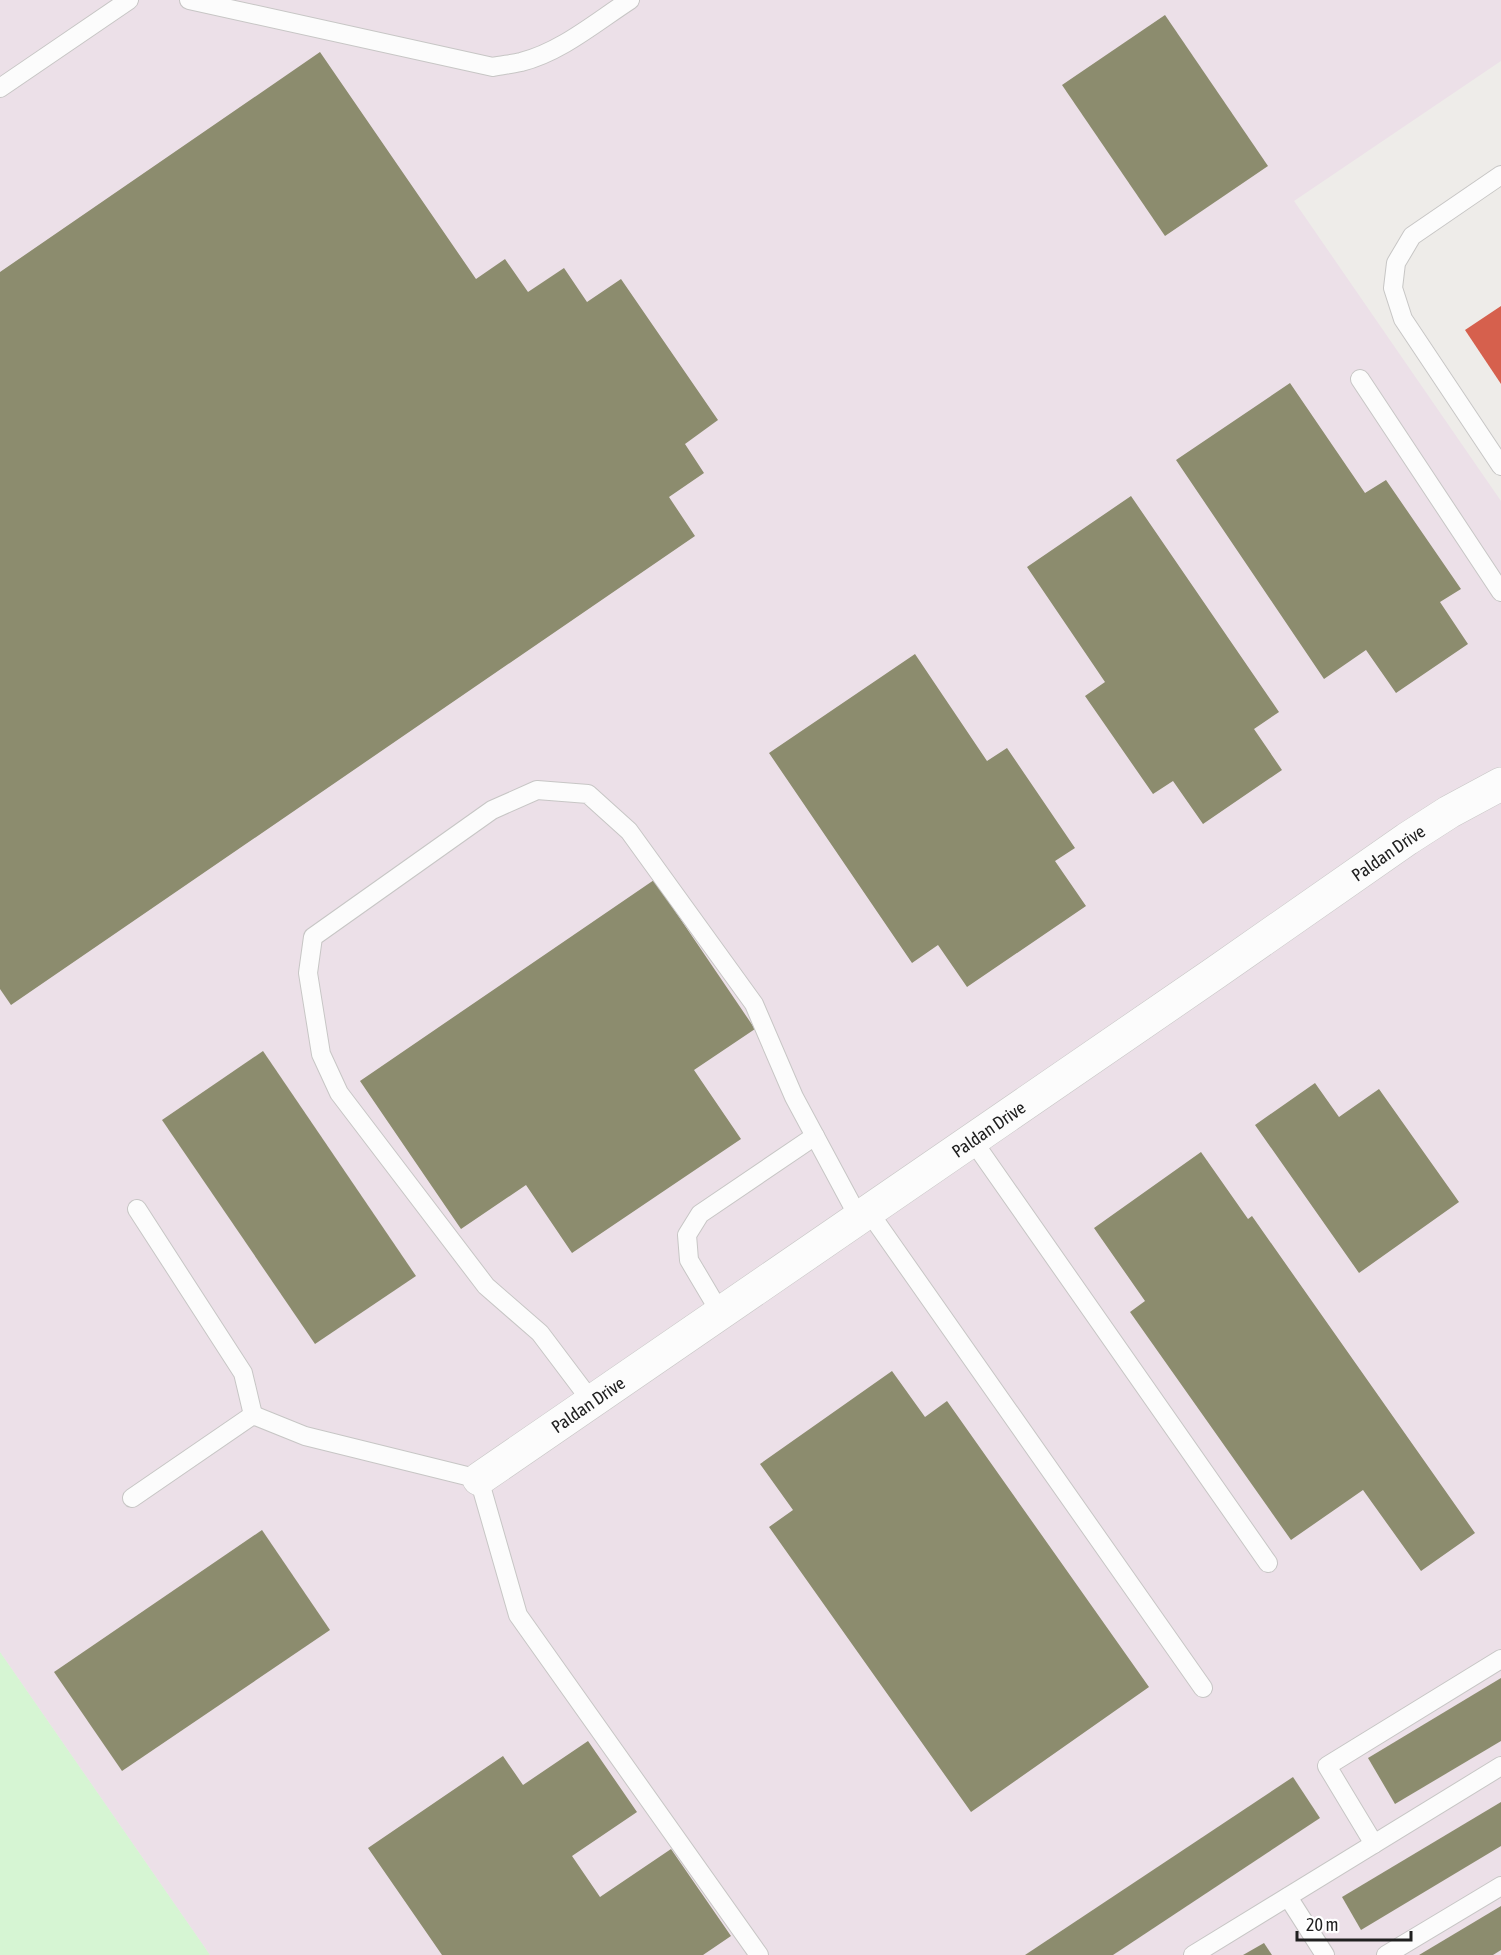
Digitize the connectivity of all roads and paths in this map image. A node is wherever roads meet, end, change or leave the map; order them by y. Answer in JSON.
{"nodes":[{"id":1,"x":129,"y":0,"type":"edge"},
{"id":2,"x":189,"y":0,"type":"edge"},
{"id":3,"x":630,"y":0,"type":"edge"},
{"id":4,"x":0,"y":88,"type":"edge"},
{"id":5,"x":1501,"y":175,"type":"edge"},
{"id":6,"x":1360,"y":379,"type":"dead end"},
{"id":7,"x":1501,"y":466,"type":"edge"},
{"id":8,"x":1501,"y":591,"type":"edge"},
{"id":9,"x":1501,"y":784,"type":"edge"},
{"id":10,"x":815,"y":1136,"type":"junction"},
{"id":11,"x":973,"y":1141,"type":"junction"},
{"id":12,"x":137,"y":1209,"type":"dead end"},
{"id":13,"x":864,"y":1215,"type":"junction"},
{"id":14,"x":721,"y":1314,"type":"junction"},
{"id":15,"x":592,"y":1402,"type":"junction"},
{"id":16,"x":253,"y":1415,"type":"junction"},
{"id":17,"x":479,"y":1479,"type":"junction"},
{"id":18,"x":132,"y":1498,"type":"dead end"},
{"id":19,"x":1268,"y":1563,"type":"dead end"},
{"id":20,"x":1501,"y":1659,"type":"edge"},
{"id":21,"x":1203,"y":1688,"type":"dead end"},
{"id":22,"x":1501,"y":1766,"type":"edge"},
{"id":23,"x":1374,"y":1844,"type":"junction"},
{"id":24,"x":1501,"y":1886,"type":"edge"},
{"id":25,"x":1288,"y":1897,"type":"junction"},
{"id":26,"x":759,"y":1955,"type":"edge"},
{"id":27,"x":1193,"y":1955,"type":"edge"},
{"id":28,"x":1325,"y":1955,"type":"edge"},
{"id":29,"x":1386,"y":1955,"type":"edge"}],
"edges":[{"from":1,"to":4,"type":"lane"},
{"from":2,"to":3,"type":"lane"},
{"from":5,"to":7,"type":"lane"},
{"from":6,"to":8,"type":"lane"},
{"from":9,"to":11,"type":"street","name":"Paldan Drive"},
{"from":10,"to":13,"type":"lane"},
{"from":10,"to":14,"type":"lane"},
{"from":10,"to":15,"type":"lane"},
{"from":11,"to":13,"type":"street","name":"Paldan Drive"},
{"from":11,"to":19,"type":"lane"},
{"from":12,"to":16,"type":"lane"},
{"from":13,"to":14,"type":"street","name":"Paldan Drive"},
{"from":13,"to":21,"type":"lane"},
{"from":14,"to":15,"type":"street","name":"Paldan Drive"},
{"from":15,"to":17,"type":"street","name":"Paldan Drive"},
{"from":16,"to":17,"type":"lane"},
{"from":16,"to":18,"type":"lane"},
{"from":17,"to":26,"type":"lane"},
{"from":20,"to":23,"type":"lane"},
{"from":22,"to":23,"type":"lane"},
{"from":23,"to":25,"type":"lane"},
{"from":24,"to":29,"type":"lane"},
{"from":25,"to":27,"type":"lane"},
{"from":25,"to":28,"type":"lane"}]}
